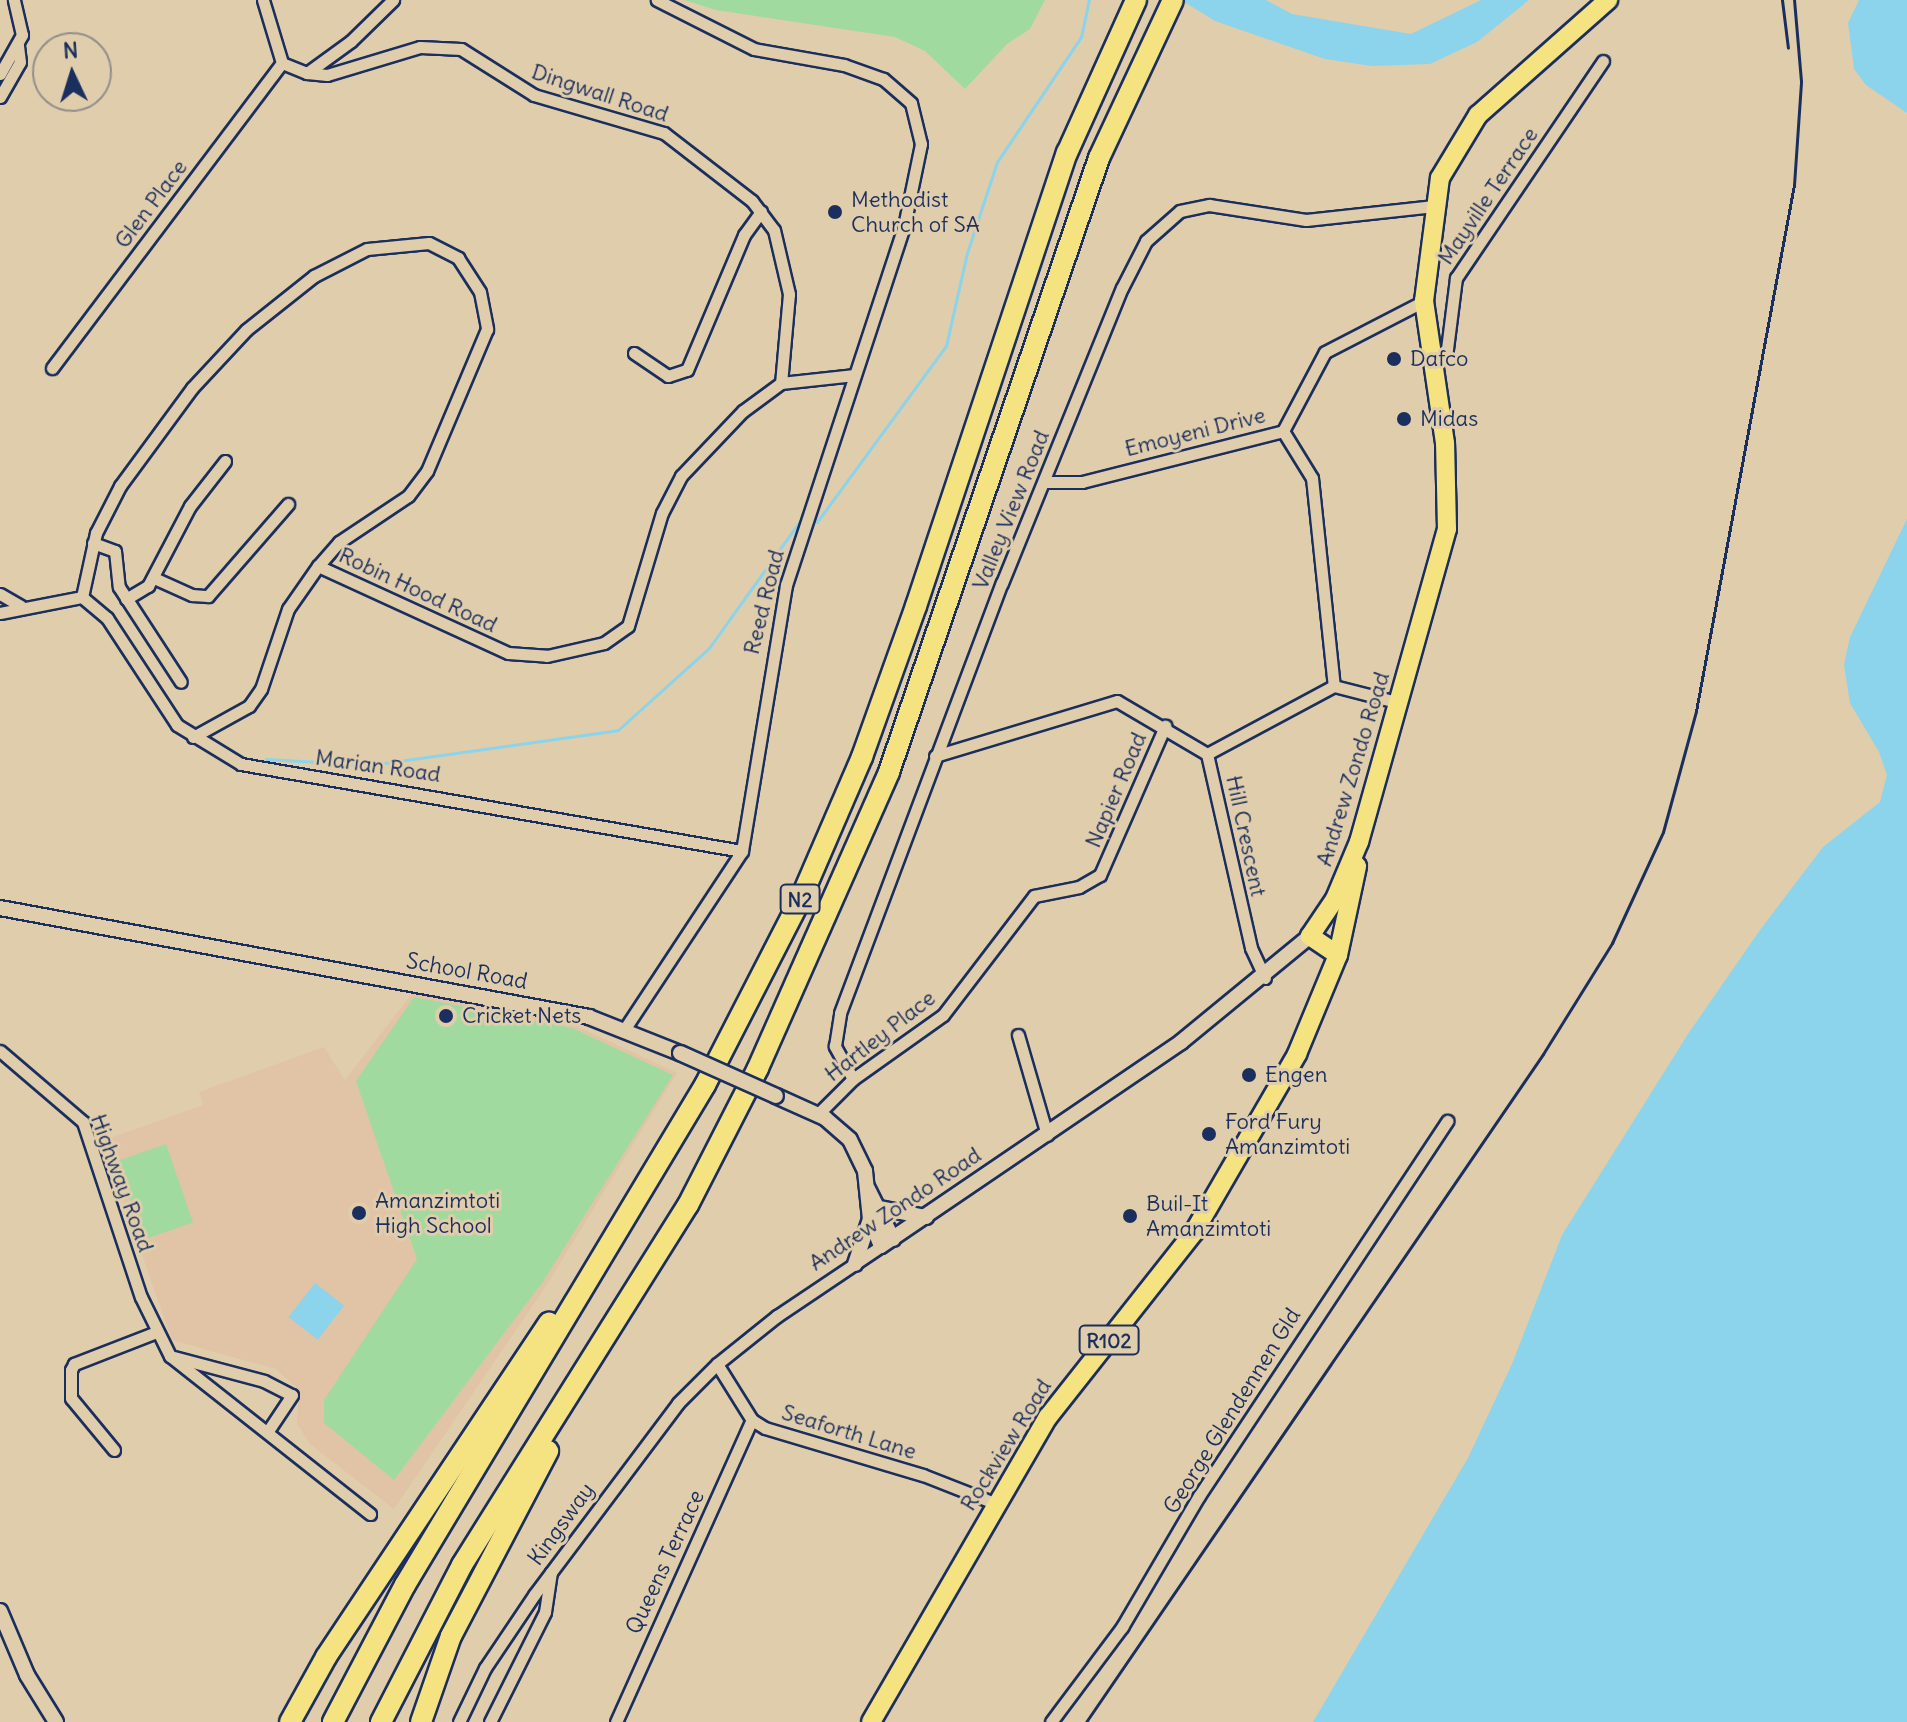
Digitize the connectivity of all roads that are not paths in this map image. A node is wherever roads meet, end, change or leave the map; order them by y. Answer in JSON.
{"nodes":[{"id":1,"x":14,"y":0,"type":"edge"},
{"id":2,"x":263,"y":0,"type":"edge"},
{"id":3,"x":393,"y":0,"type":"edge"},
{"id":4,"x":657,"y":0,"type":"edge"},
{"id":5,"x":1173,"y":0,"type":"edge"},
{"id":6,"x":1608,"y":0,"type":"edge"},
{"id":7,"x":1133,"y":6,"type":"edge"},
{"id":8,"x":18,"y":45,"type":"junction"},
{"id":9,"x":1603,"y":61,"type":"dead end"},
{"id":10,"x":282,"y":63,"type":"junction"},
{"id":11,"x":307,"y":73,"type":"junction"},
{"id":12,"x":0,"y":74,"type":"edge"},
{"id":13,"x":0,"y":97,"type":"edge"},
{"id":14,"x":1434,"y":206,"type":"junction"},
{"id":15,"x":761,"y":212,"type":"junction"},
{"id":16,"x":1424,"y":301,"type":"junction"},
{"id":17,"x":634,"y":353,"type":"dead end"},
{"id":18,"x":1434,"y":363,"type":"junction"},
{"id":19,"x":52,"y":368,"type":"dead end"},
{"id":20,"x":855,"y":375,"type":"junction"},
{"id":21,"x":781,"y":383,"type":"junction"},
{"id":22,"x":1283,"y":431,"type":"junction"},
{"id":23,"x":225,"y":461,"type":"dead end"},
{"id":24,"x":1045,"y":482,"type":"junction"},
{"id":25,"x":288,"y":504,"type":"dead end"},
{"id":26,"x":93,"y":543,"type":"junction"},
{"id":27,"x":318,"y":566,"type":"junction"},
{"id":28,"x":154,"y":578,"type":"junction"},
{"id":29,"x":0,"y":594,"type":"edge"},
{"id":30,"x":82,"y":597,"type":"junction"},
{"id":31,"x":126,"y":599,"type":"junction"},
{"id":32,"x":21,"y":606,"type":"junction"},
{"id":33,"x":0,"y":613,"type":"edge"},
{"id":34,"x":181,"y":682,"type":"dead end"},
{"id":35,"x":1334,"y":686,"type":"junction"},
{"id":36,"x":1400,"y":703,"type":"junction"},
{"id":37,"x":1165,"y":726,"type":"junction"},
{"id":38,"x":193,"y":737,"type":"junction"},
{"id":39,"x":1207,"y":754,"type":"junction"},
{"id":40,"x":935,"y":756,"type":"junction"},
{"id":41,"x":1359,"y":842,"type":"junction"},
{"id":42,"x":742,"y":851,"type":"junction"},
{"id":43,"x":0,"y":908,"type":"edge"},
{"id":44,"x":1022,"y":910,"type":"joint"},
{"id":45,"x":1310,"y":936,"type":"junction"},
{"id":46,"x":1338,"y":955,"type":"junction"},
{"id":47,"x":1265,"y":978,"type":"junction"},
{"id":48,"x":624,"y":1030,"type":"junction"},
{"id":49,"x":1018,"y":1035,"type":"dead end"},
{"id":50,"x":0,"y":1051,"type":"edge"},
{"id":51,"x":853,"y":1079,"type":"junction"},
{"id":52,"x":818,"y":1114,"type":"junction"},
{"id":53,"x":1447,"y":1121,"type":"dead end"},
{"id":54,"x":1047,"y":1135,"type":"junction"},
{"id":55,"x":875,"y":1214,"type":"junction"},
{"id":56,"x":926,"y":1217,"type":"junction"},
{"id":57,"x":615,"y":1240,"type":"junction"},
{"id":58,"x":887,"y":1243,"type":"junction"},
{"id":59,"x":855,"y":1264,"type":"junction"},
{"id":60,"x":154,"y":1333,"type":"junction"},
{"id":61,"x":170,"y":1356,"type":"junction"},
{"id":62,"x":717,"y":1364,"type":"junction"},
{"id":63,"x":752,"y":1420,"type":"junction"},
{"id":64,"x":554,"y":1424,"type":"junction"},
{"id":65,"x":268,"y":1431,"type":"junction"},
{"id":66,"x":114,"y":1450,"type":"dead end"},
{"id":67,"x":997,"y":1504,"type":"junction"},
{"id":68,"x":370,"y":1514,"type":"dead end"},
{"id":69,"x":551,"y":1572,"type":"junction"},
{"id":70,"x":0,"y":1611,"type":"edge"},
{"id":71,"x":56,"y":1722,"type":"edge"},
{"id":72,"x":290,"y":1722,"type":"edge"},
{"id":73,"x":333,"y":1722,"type":"edge"},
{"id":74,"x":381,"y":1722,"type":"edge"},
{"id":75,"x":421,"y":1722,"type":"edge"},
{"id":76,"x":459,"y":1722,"type":"edge"},
{"id":77,"x":490,"y":1722,"type":"edge"},
{"id":78,"x":616,"y":1722,"type":"edge"},
{"id":79,"x":871,"y":1722,"type":"edge"},
{"id":80,"x":1051,"y":1722,"type":"edge"}],
"edges":[{"from":1,"to":8,"type":"street"},
{"from":2,"to":10,"type":"street"},
{"from":3,"to":11,"type":"street"},
{"from":4,"to":20,"type":"street","name":"Reed Road"},
{"from":5,"to":64,"type":"highway","number":"N2"},
{"from":6,"to":14,"type":"main road","name":"Andrew Zondo Road"},
{"from":7,"to":57,"type":"highway","number":"N2"},
{"from":8,"to":12,"type":"street"},
{"from":8,"to":13,"type":"street"},
{"from":9,"to":18,"type":"street","name":"Mayville Terrace"},
{"from":10,"to":11,"type":"street"},
{"from":10,"to":19,"type":"street","name":"Glen Place"},
{"from":11,"to":15,"type":"street","name":"Dingwall Road"},
{"from":14,"to":16,"type":"main road","name":"Andrew Zondo Road"},
{"from":14,"to":24,"type":"street","name":"Valley View Road"},
{"from":15,"to":17,"type":"street"},
{"from":15,"to":21,"type":"street","name":"Dingwall Road"},
{"from":16,"to":18,"type":"main road","name":"Andrew Zondo Road"},
{"from":16,"to":22,"type":"street"},
{"from":18,"to":36,"type":"main road","name":"Andrew Zondo Road"},
{"from":20,"to":21,"type":"street"},
{"from":20,"to":42,"type":"street","name":"Reed Road"},
{"from":21,"to":27,"type":"street","name":"Robin Hood Road"},
{"from":22,"to":24,"type":"street","name":"Emoyeni Drive"},
{"from":22,"to":35,"type":"street","name":"Emoyeni Drive"},
{"from":23,"to":28,"type":"street"},
{"from":24,"to":40,"type":"street","name":"Valley View Road"},
{"from":25,"to":28,"type":"street"},
{"from":26,"to":27,"type":"street"},
{"from":26,"to":30,"type":"street"},
{"from":26,"to":31,"type":"street"},
{"from":27,"to":38,"type":"street"},
{"from":28,"to":31,"type":"street"},
{"from":29,"to":32,"type":"street"},
{"from":30,"to":32,"type":"street"},
{"from":30,"to":38,"type":"street","name":"Marian Road"},
{"from":31,"to":34,"type":"street"},
{"from":32,"to":33,"type":"street"},
{"from":35,"to":36,"type":"street"},
{"from":35,"to":39,"type":"street"},
{"from":36,"to":41,"type":"main road","name":"Andrew Zondo Road"},
{"from":37,"to":39,"type":"street","name":"Hill Crescent"},
{"from":37,"to":40,"type":"street","name":"Hill Crescent"},
{"from":37,"to":44,"type":"street","name":"Napier Road"},
{"from":38,"to":42,"type":"street","name":"Marian Road"},
{"from":39,"to":47,"type":"street","name":"Hill Crescent"},
{"from":40,"to":51,"type":"street","name":"Valley View Road"},
{"from":41,"to":45,"type":"main road","name":"Andrew Zondo Road"},
{"from":41,"to":46,"type":"main road","name":"Rockview Road"},
{"from":42,"to":48,"type":"street","name":"Reed Road"},
{"from":43,"to":48,"type":"street","name":"School Road"},
{"from":44,"to":51,"type":"street","name":"Hartley Place"},
{"from":45,"to":46,"type":"main road"},
{"from":45,"to":47,"type":"street","name":"Andrew Zondo Road"},
{"from":46,"to":67,"type":"main road","name":"Rockview Road","number":"R102"},
{"from":47,"to":54,"type":"street","name":"Andrew Zondo Road"},
{"from":48,"to":52,"type":"street","name":"School Road","bridge":true},
{"from":49,"to":54,"type":"street"},
{"from":50,"to":60,"type":"street","name":"Highway Road"},
{"from":51,"to":52,"type":"street","name":"Hartley Place"},
{"from":52,"to":55,"type":"street","name":"School Road"},
{"from":53,"to":80,"type":"street","name":"George Glendennen Gld"},
{"from":54,"to":56,"type":"street","name":"Andrew Zondo Road"},
{"from":55,"to":56,"type":"street"},
{"from":55,"to":58,"type":"street","name":"School Road"},
{"from":55,"to":59,"type":"street"},
{"from":56,"to":58,"type":"street","name":"Andrew Zondo Road"},
{"from":57,"to":72,"type":"highway"},
{"from":57,"to":73,"type":"highway","number":"N2"},
{"from":58,"to":59,"type":"street","name":"Andrew Zondo Road"},
{"from":59,"to":62,"type":"street","name":"Andrew Zondo Road"},
{"from":60,"to":61,"type":"street","name":"Highway Road"},
{"from":60,"to":66,"type":"street"},
{"from":61,"to":65,"type":"street","name":"Highway Road"},
{"from":61,"to":65,"type":"street"},
{"from":62,"to":63,"type":"street","name":"Seaforth Lane"},
{"from":62,"to":69,"type":"street","name":"Kingsway"},
{"from":63,"to":67,"type":"street","name":"Seaforth Lane"},
{"from":63,"to":78,"type":"street","name":"Queens Terrace"},
{"from":64,"to":74,"type":"highway","number":"N2"},
{"from":64,"to":75,"type":"highway"},
{"from":65,"to":68,"type":"street","name":"Highway Road"},
{"from":67,"to":79,"type":"main road","name":"Rockview Road","number":"R102"},
{"from":69,"to":76,"type":"street","name":"Kingsway"},
{"from":69,"to":77,"type":"street"},
{"from":70,"to":71,"type":"street"}]}
